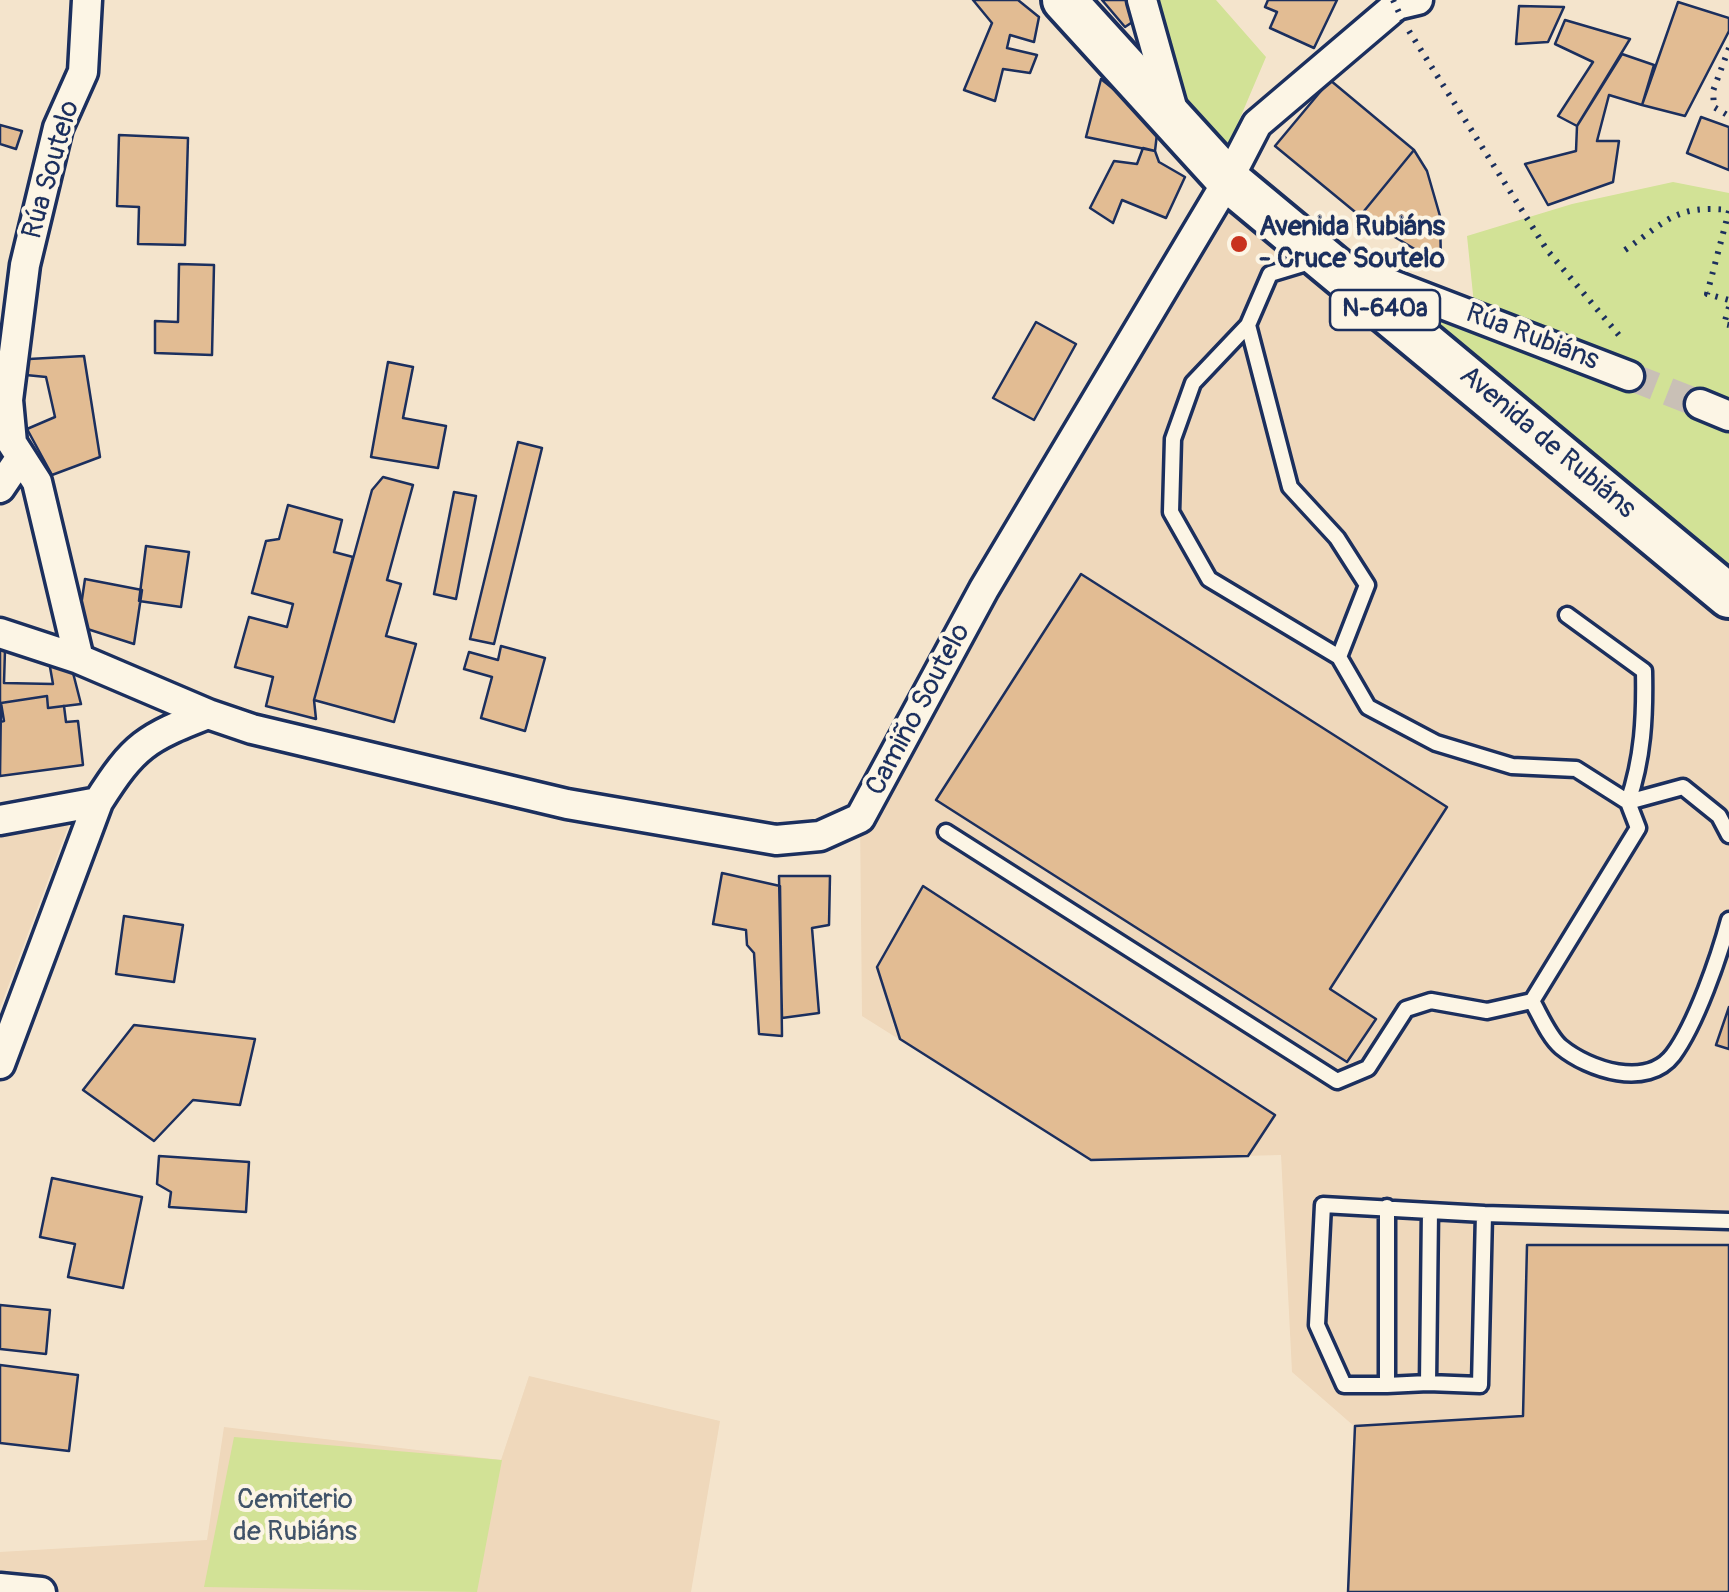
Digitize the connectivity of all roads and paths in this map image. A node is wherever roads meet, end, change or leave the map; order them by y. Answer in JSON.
{"nodes":[{"id":1,"x":87,"y":0,"type":"edge"},
{"id":2,"x":1064,"y":0,"type":"edge"},
{"id":3,"x":1142,"y":0,"type":"edge"},
{"id":4,"x":1393,"y":0,"type":"edge"},
{"id":5,"x":1411,"y":13,"type":"edge"},
{"id":6,"x":1729,"y":48,"type":"edge"},
{"id":7,"x":1729,"y":116,"type":"edge"},
{"id":8,"x":1177,"y":125,"type":"junction"},
{"id":9,"x":1228,"y":180,"type":"junction"},
{"id":10,"x":1729,"y":211,"type":"edge"},
{"id":11,"x":1625,"y":250,"type":"dead end"},
{"id":12,"x":1323,"y":258,"type":"junction"},
{"id":13,"x":1729,"y":304,"type":"edge"},
{"id":14,"x":1248,"y":325,"type":"junction"},
{"id":15,"x":1729,"y":325,"type":"edge"},
{"id":16,"x":1629,"y":348,"type":"dead end"},
{"id":17,"x":1630,"y":376,"type":"tunnel mouth"},
{"id":18,"x":1700,"y":404,"type":"tunnel mouth"},
{"id":19,"x":1729,"y":416,"type":"edge"},
{"id":20,"x":21,"y":458,"type":"junction"},
{"id":21,"x":0,"y":488,"type":"edge"},
{"id":22,"x":1729,"y":596,"type":"edge"},
{"id":23,"x":1567,"y":615,"type":"dead end"},
{"id":24,"x":0,"y":633,"type":"edge"},
{"id":25,"x":1339,"y":657,"type":"junction"},
{"id":26,"x":79,"y":660,"type":"junction"},
{"id":27,"x":208,"y":714,"type":"junction"},
{"id":28,"x":98,"y":802,"type":"junction"},
{"id":29,"x":1628,"y":802,"type":"junction"},
{"id":30,"x":0,"y":820,"type":"edge"},
{"id":31,"x":946,"y":832,"type":"dead end"},
{"id":32,"x":1729,"y":835,"type":"edge"},
{"id":33,"x":1729,"y":920,"type":"edge"},
{"id":34,"x":1532,"y":1001,"type":"junction"},
{"id":35,"x":1,"y":1059,"type":"edge"},
{"id":36,"x":1387,"y":1207,"type":"junction"},
{"id":37,"x":1430,"y":1211,"type":"junction"},
{"id":38,"x":1484,"y":1214,"type":"junction"},
{"id":39,"x":1729,"y":1222,"type":"edge"},
{"id":40,"x":1428,"y":1382,"type":"junction"},
{"id":41,"x":1387,"y":1385,"type":"junction"},
{"id":42,"x":0,"y":1588,"type":"edge"},
{"id":43,"x":40,"y":1592,"type":"edge"}],
"edges":[{"from":1,"to":20,"type":"street","name":"Rúa Soutelo"},
{"from":2,"to":8,"type":"main road","name":"Avenida de Rubiáns","number":"N-640a"},
{"from":3,"to":8,"type":"street"},
{"from":4,"to":5,"type":"path","bridge":true},
{"from":5,"to":9,"type":"street"},
{"from":5,"to":16,"type":"path"},
{"from":6,"to":7,"type":"path"},
{"from":8,"to":9,"type":"main road","name":"Avenida de Rubiáns","number":"N-640a"},
{"from":9,"to":12,"type":"main road","name":"Avenida de Rubiáns","number":"N-640a"},
{"from":9,"to":27,"type":"street","name":"Camiño Soutelo"},
{"from":10,"to":11,"type":"path"},
{"from":10,"to":13,"type":"path"},
{"from":12,"to":14,"type":"lane"},
{"from":12,"to":17,"type":"street","name":"Rúa Rubiáns"},
{"from":12,"to":22,"type":"main road","name":"Avenida de Rubiáns","number":"N-640a"},
{"from":13,"to":15,"type":"path"},
{"from":14,"to":25,"type":"lane"},
{"from":14,"to":25,"type":"lane"},
{"from":18,"to":19,"type":"street"},
{"from":20,"to":21,"type":"street"},
{"from":20,"to":26,"type":"street","name":"Rúa Soutelo"},
{"from":23,"to":29,"type":"lane"},
{"from":24,"to":26,"type":"street"},
{"from":25,"to":29,"type":"lane"},
{"from":26,"to":27,"type":"street"},
{"from":27,"to":28,"type":"street"},
{"from":28,"to":30,"type":"street"},
{"from":28,"to":35,"type":"street"},
{"from":29,"to":32,"type":"lane"},
{"from":29,"to":34,"type":"lane"},
{"from":31,"to":34,"type":"lane"},
{"from":33,"to":34,"type":"lane"},
{"from":36,"to":37,"type":"lane"},
{"from":36,"to":41,"type":"lane"},
{"from":36,"to":41,"type":"lane"},
{"from":37,"to":38,"type":"lane"},
{"from":37,"to":40,"type":"lane"},
{"from":38,"to":39,"type":"lane"},
{"from":38,"to":40,"type":"lane"},
{"from":40,"to":41,"type":"lane"},
{"from":42,"to":43,"type":"street"}]}
